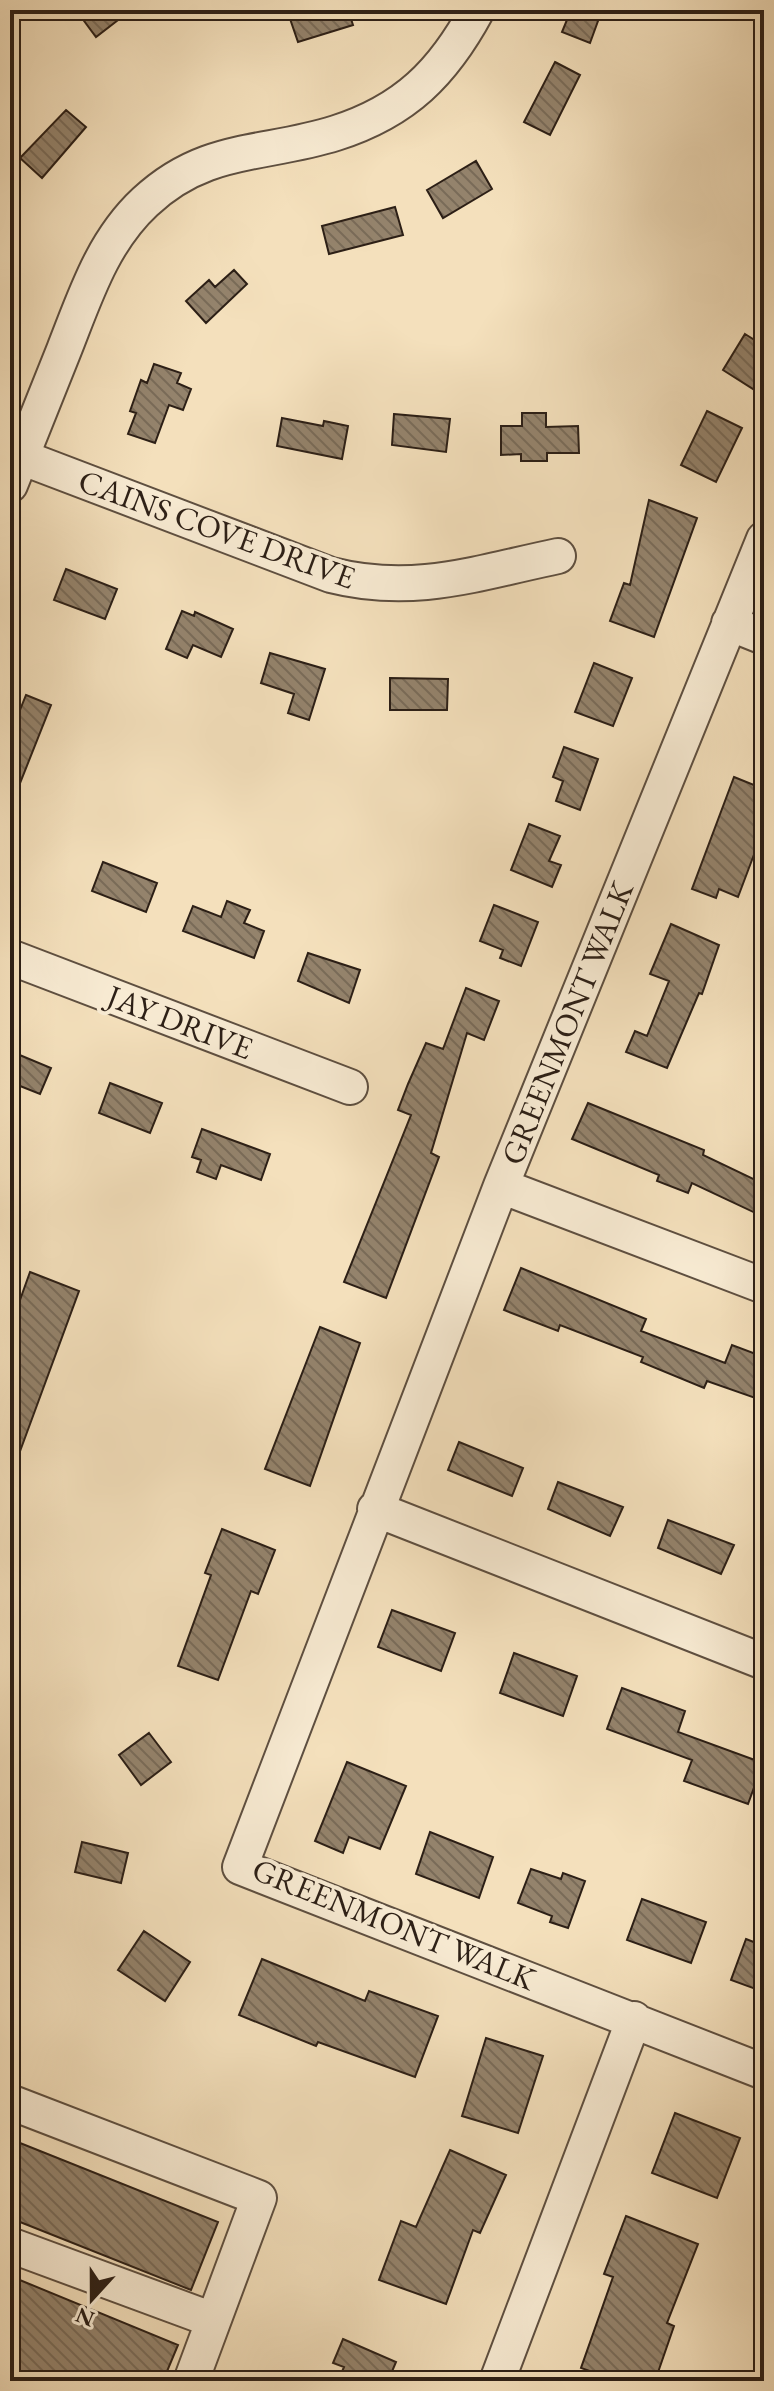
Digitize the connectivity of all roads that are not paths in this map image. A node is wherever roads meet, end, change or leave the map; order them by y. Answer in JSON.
{"nodes":[{"id":1,"x":477,"y":10,"type":"edge"},
{"id":2,"x":16,"y":471,"type":"edge"},
{"id":3,"x":764,"y":539,"type":"edge"},
{"id":4,"x":558,"y":556,"type":"dead end"},
{"id":5,"x":729,"y":623,"type":"junction"},
{"id":6,"x":764,"y":637,"type":"edge"},
{"id":7,"x":10,"y":957,"type":"edge"},
{"id":8,"x":350,"y":1087,"type":"dead end"},
{"id":9,"x":501,"y":1186,"type":"junction"},
{"id":10,"x":764,"y":1286,"type":"edge"},
{"id":11,"x":375,"y":1509,"type":"junction"},
{"id":12,"x":764,"y":1662,"type":"edge"},
{"id":13,"x":634,"y":2019,"type":"junction"},
{"id":14,"x":764,"y":2072,"type":"edge"},
{"id":15,"x":10,"y":2102,"type":"edge"},
{"id":16,"x":10,"y":2245,"type":"edge"},
{"id":17,"x":213,"y":2320,"type":"junction"},
{"id":18,"x":191,"y":2381,"type":"edge"},
{"id":19,"x":497,"y":2381,"type":"edge"}],
"edges":[{"from":1,"to":2,"type":"street"},
{"from":2,"to":4,"type":"street","name":"CAINS COVE DRIVE"},
{"from":3,"to":5,"type":"street","name":"GREENMONT WALK"},
{"from":5,"to":6,"type":"street"},
{"from":5,"to":9,"type":"street","name":"GREENMONT WALK"},
{"from":7,"to":8,"type":"street","name":"JAY DRIVE"},
{"from":9,"to":10,"type":"street"},
{"from":9,"to":11,"type":"street","name":"GREENMONT WALK"},
{"from":11,"to":12,"type":"street"},
{"from":11,"to":13,"type":"street","name":"GREENMONT WALK"},
{"from":13,"to":14,"type":"street","name":"GREENMONT WALK"},
{"from":13,"to":19,"type":"street"},
{"from":15,"to":17,"type":"street"},
{"from":16,"to":17,"type":"street"},
{"from":17,"to":18,"type":"street"}]}
